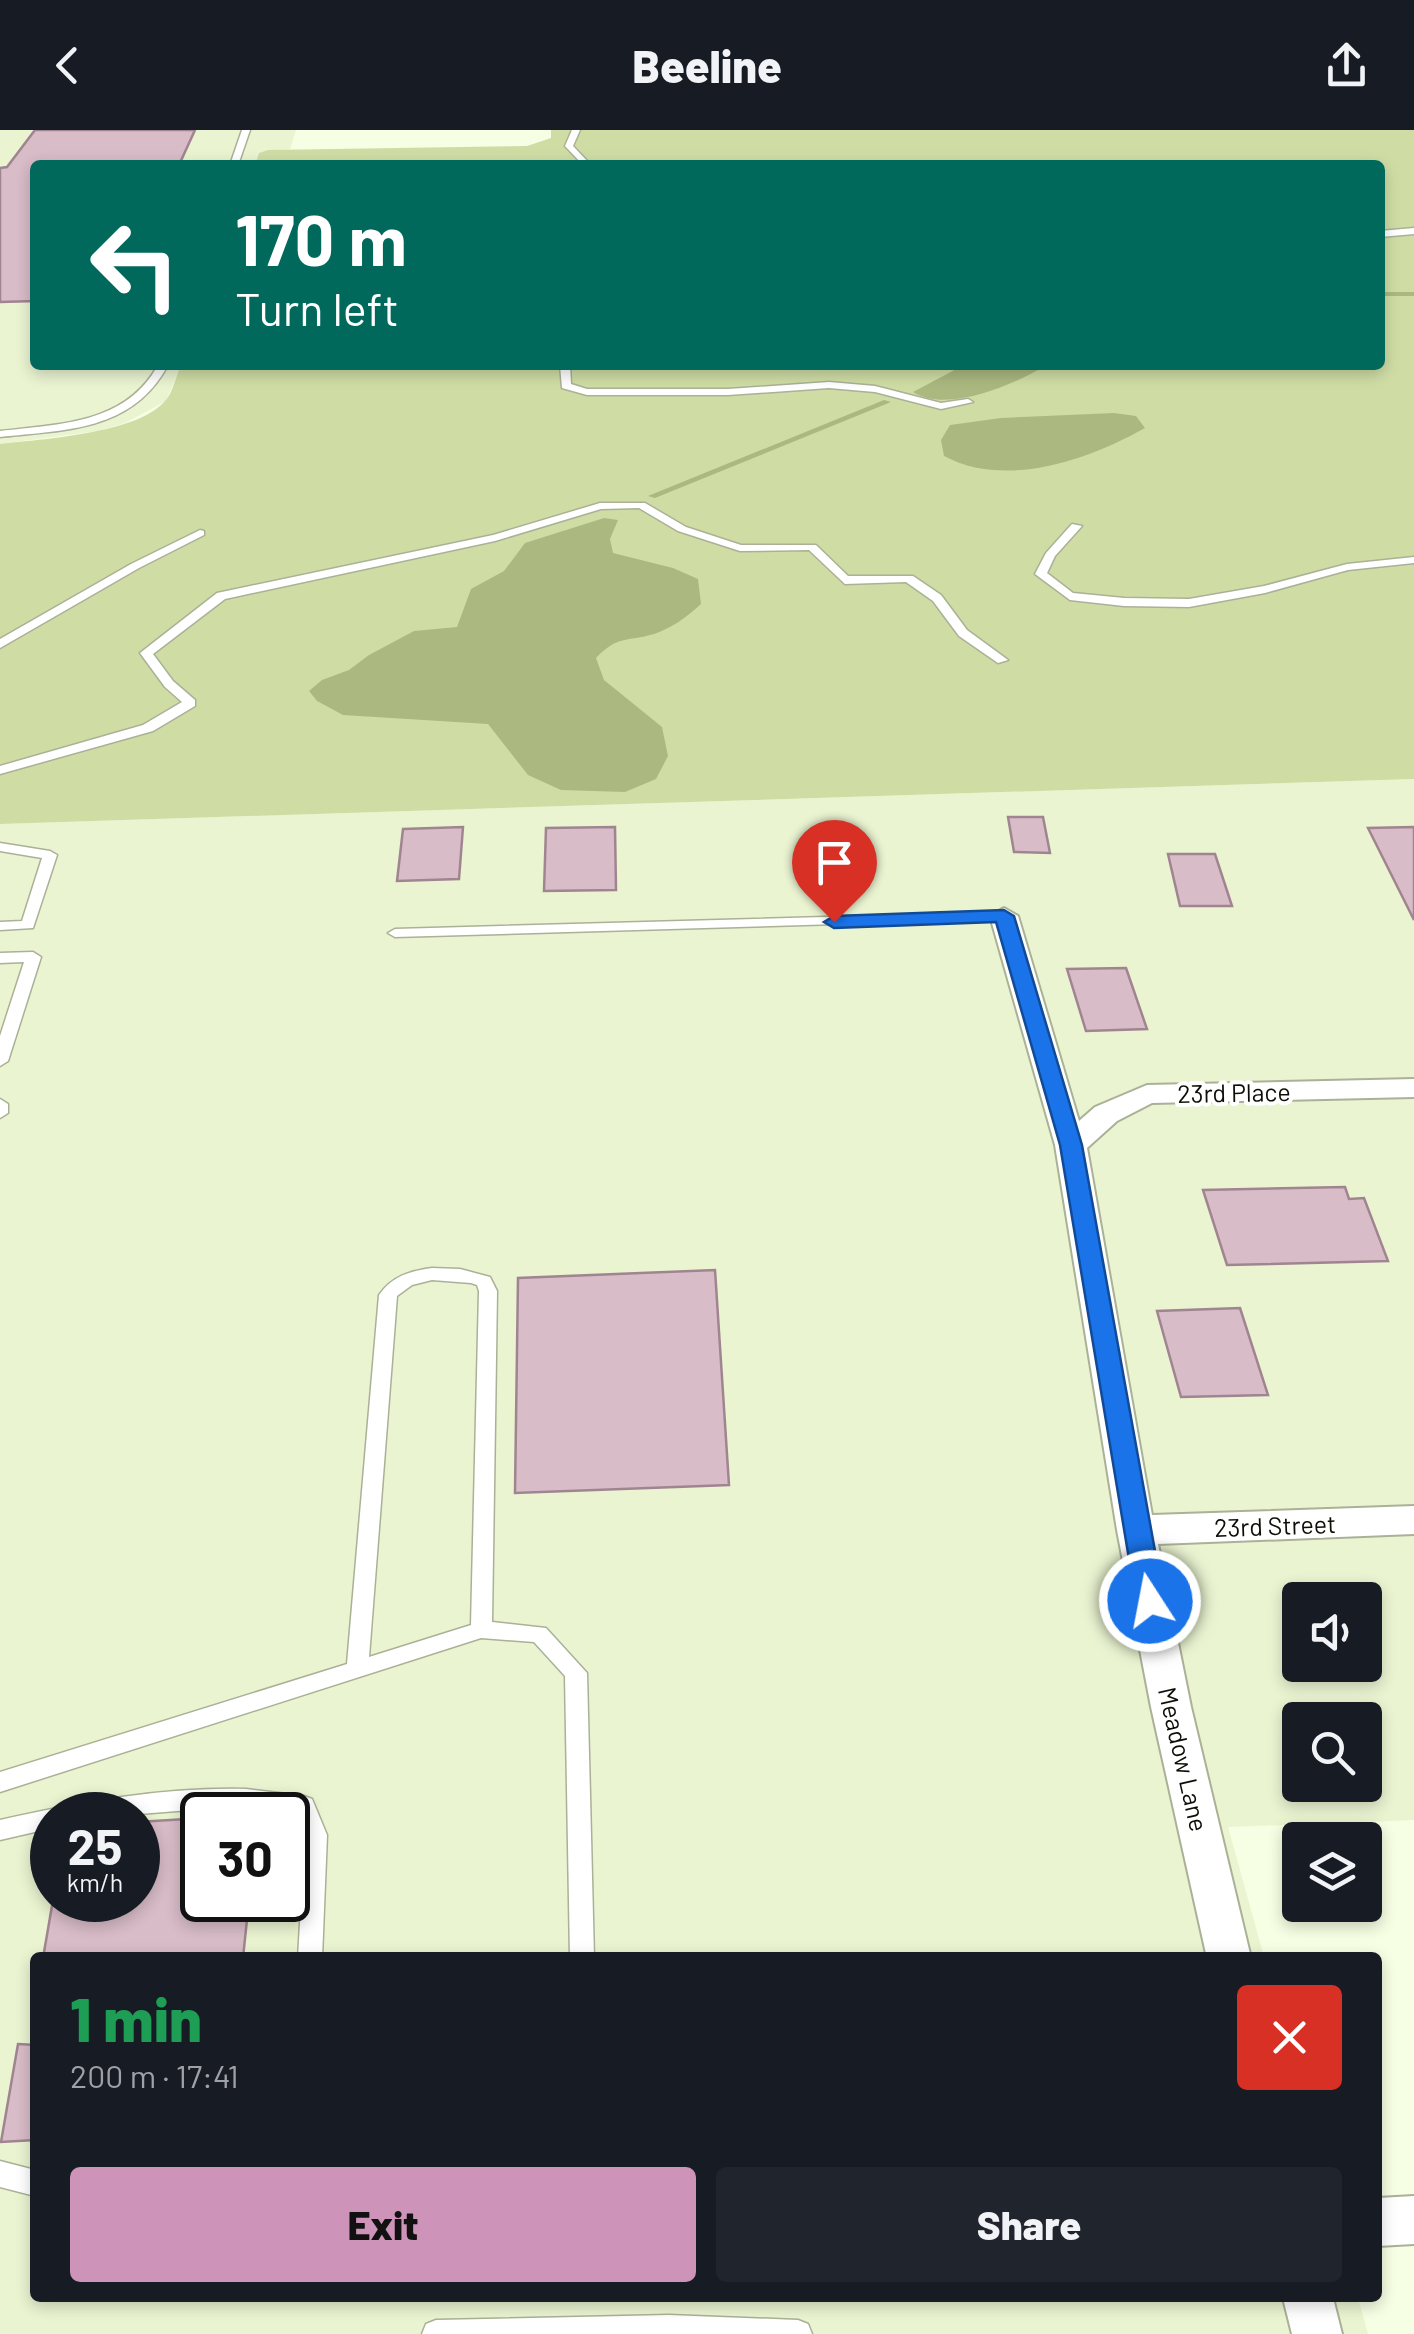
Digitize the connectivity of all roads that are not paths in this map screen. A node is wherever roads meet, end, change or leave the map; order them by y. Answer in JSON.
{"nodes":[{"id":1,"x":246,"y":130,"type":"edge"},
{"id":2,"x":576,"y":130,"type":"edge"},
{"id":3,"x":236,"y":160,"type":"edge"},
{"id":4,"x":582,"y":160,"type":"edge"},
{"id":5,"x":1414,"y":232,"type":"edge"},
{"id":6,"x":1385,"y":234,"type":"edge"},
{"id":7,"x":161,"y":370,"type":"edge"},
{"id":8,"x":565,"y":370,"type":"edge"},
{"id":9,"x":968,"y":402,"type":"dead end"},
{"id":10,"x":0,"y":434,"type":"edge"},
{"id":11,"x":1076,"y":526,"type":"dead end"},
{"id":12,"x":200,"y":533,"type":"dead end"},
{"id":13,"x":1414,"y":560,"type":"edge"},
{"id":14,"x":0,"y":644,"type":"edge"},
{"id":15,"x":1002,"y":660,"type":"dead end"},
{"id":16,"x":0,"y":770,"type":"edge"},
{"id":17,"x":0,"y":847,"type":"edge"},
{"id":18,"x":1004,"y":916,"type":"joint"},
{"id":19,"x":0,"y":926,"type":"edge"},
{"id":20,"x":395,"y":933,"type":"dead end"},
{"id":21,"x":0,"y":958,"type":"edge"},
{"id":22,"x":0,"y":1061,"type":"edge"},
{"id":23,"x":1414,"y":1088,"type":"edge"},
{"id":24,"x":0,"y":1104,"type":"edge"},
{"id":25,"x":0,"y":1113,"type":"edge"},
{"id":26,"x":1071,"y":1145,"type":"junction"},
{"id":27,"x":1414,"y":1520,"type":"edge"},
{"id":28,"x":1136,"y":1530,"type":"junction"},
{"id":29,"x":480,"y":1630,"type":"junction"},
{"id":30,"x":357,"y":1669,"type":"junction"},
{"id":31,"x":0,"y":1782,"type":"edge"},
{"id":32,"x":160,"y":1804,"type":"edge"},
{"id":33,"x":30,"y":1823,"type":"edge"},
{"id":34,"x":0,"y":1830,"type":"edge"},
{"id":35,"x":310,"y":1952,"type":"edge"},
{"id":36,"x":582,"y":1952,"type":"edge"},
{"id":37,"x":1228,"y":1952,"type":"edge"},
{"id":38,"x":0,"y":2174,"type":"edge"},
{"id":39,"x":30,"y":2182,"type":"edge"},
{"id":40,"x":1414,"y":2220,"type":"edge"},
{"id":41,"x":1382,"y":2222,"type":"edge"},
{"id":42,"x":1309,"y":2302,"type":"edge"},
{"id":43,"x":621,"y":2332,"type":"edge"},
{"id":44,"x":436,"y":2334,"type":"edge"},
{"id":45,"x":798,"y":2334,"type":"edge"},
{"id":46,"x":1317,"y":2334,"type":"edge"}],
"edges":[{"from":1,"to":3,"type":"lane"},
{"from":2,"to":4,"type":"lane"},
{"from":5,"to":6,"type":"lane"},
{"from":7,"to":10,"type":"lane"},
{"from":8,"to":9,"type":"lane"},
{"from":11,"to":13,"type":"lane"},
{"from":12,"to":14,"type":"lane"},
{"from":15,"to":16,"type":"lane"},
{"from":17,"to":19,"type":"lane"},
{"from":18,"to":20,"type":"lane"},
{"from":18,"to":26,"type":"street","name":"Meadow Lane"},
{"from":21,"to":22,"type":"lane"},
{"from":23,"to":26,"type":"street","name":"23rd Place"},
{"from":24,"to":25,"type":"lane"},
{"from":26,"to":28,"type":"street","name":"Meadow Lane"},
{"from":27,"to":28,"type":"street","name":"23rd Street"},
{"from":28,"to":37,"type":"street","name":"Meadow Lane"},
{"from":29,"to":30,"type":"lane"},
{"from":29,"to":30,"type":"lane"},
{"from":29,"to":36,"type":"lane"},
{"from":30,"to":31,"type":"lane"},
{"from":32,"to":35,"type":"lane"},
{"from":33,"to":34,"type":"lane"},
{"from":38,"to":39,"type":"lane"},
{"from":40,"to":41,"type":"street"},
{"from":42,"to":46,"type":"street"},
{"from":43,"to":44,"type":"lane"},
{"from":43,"to":45,"type":"lane"}]}
